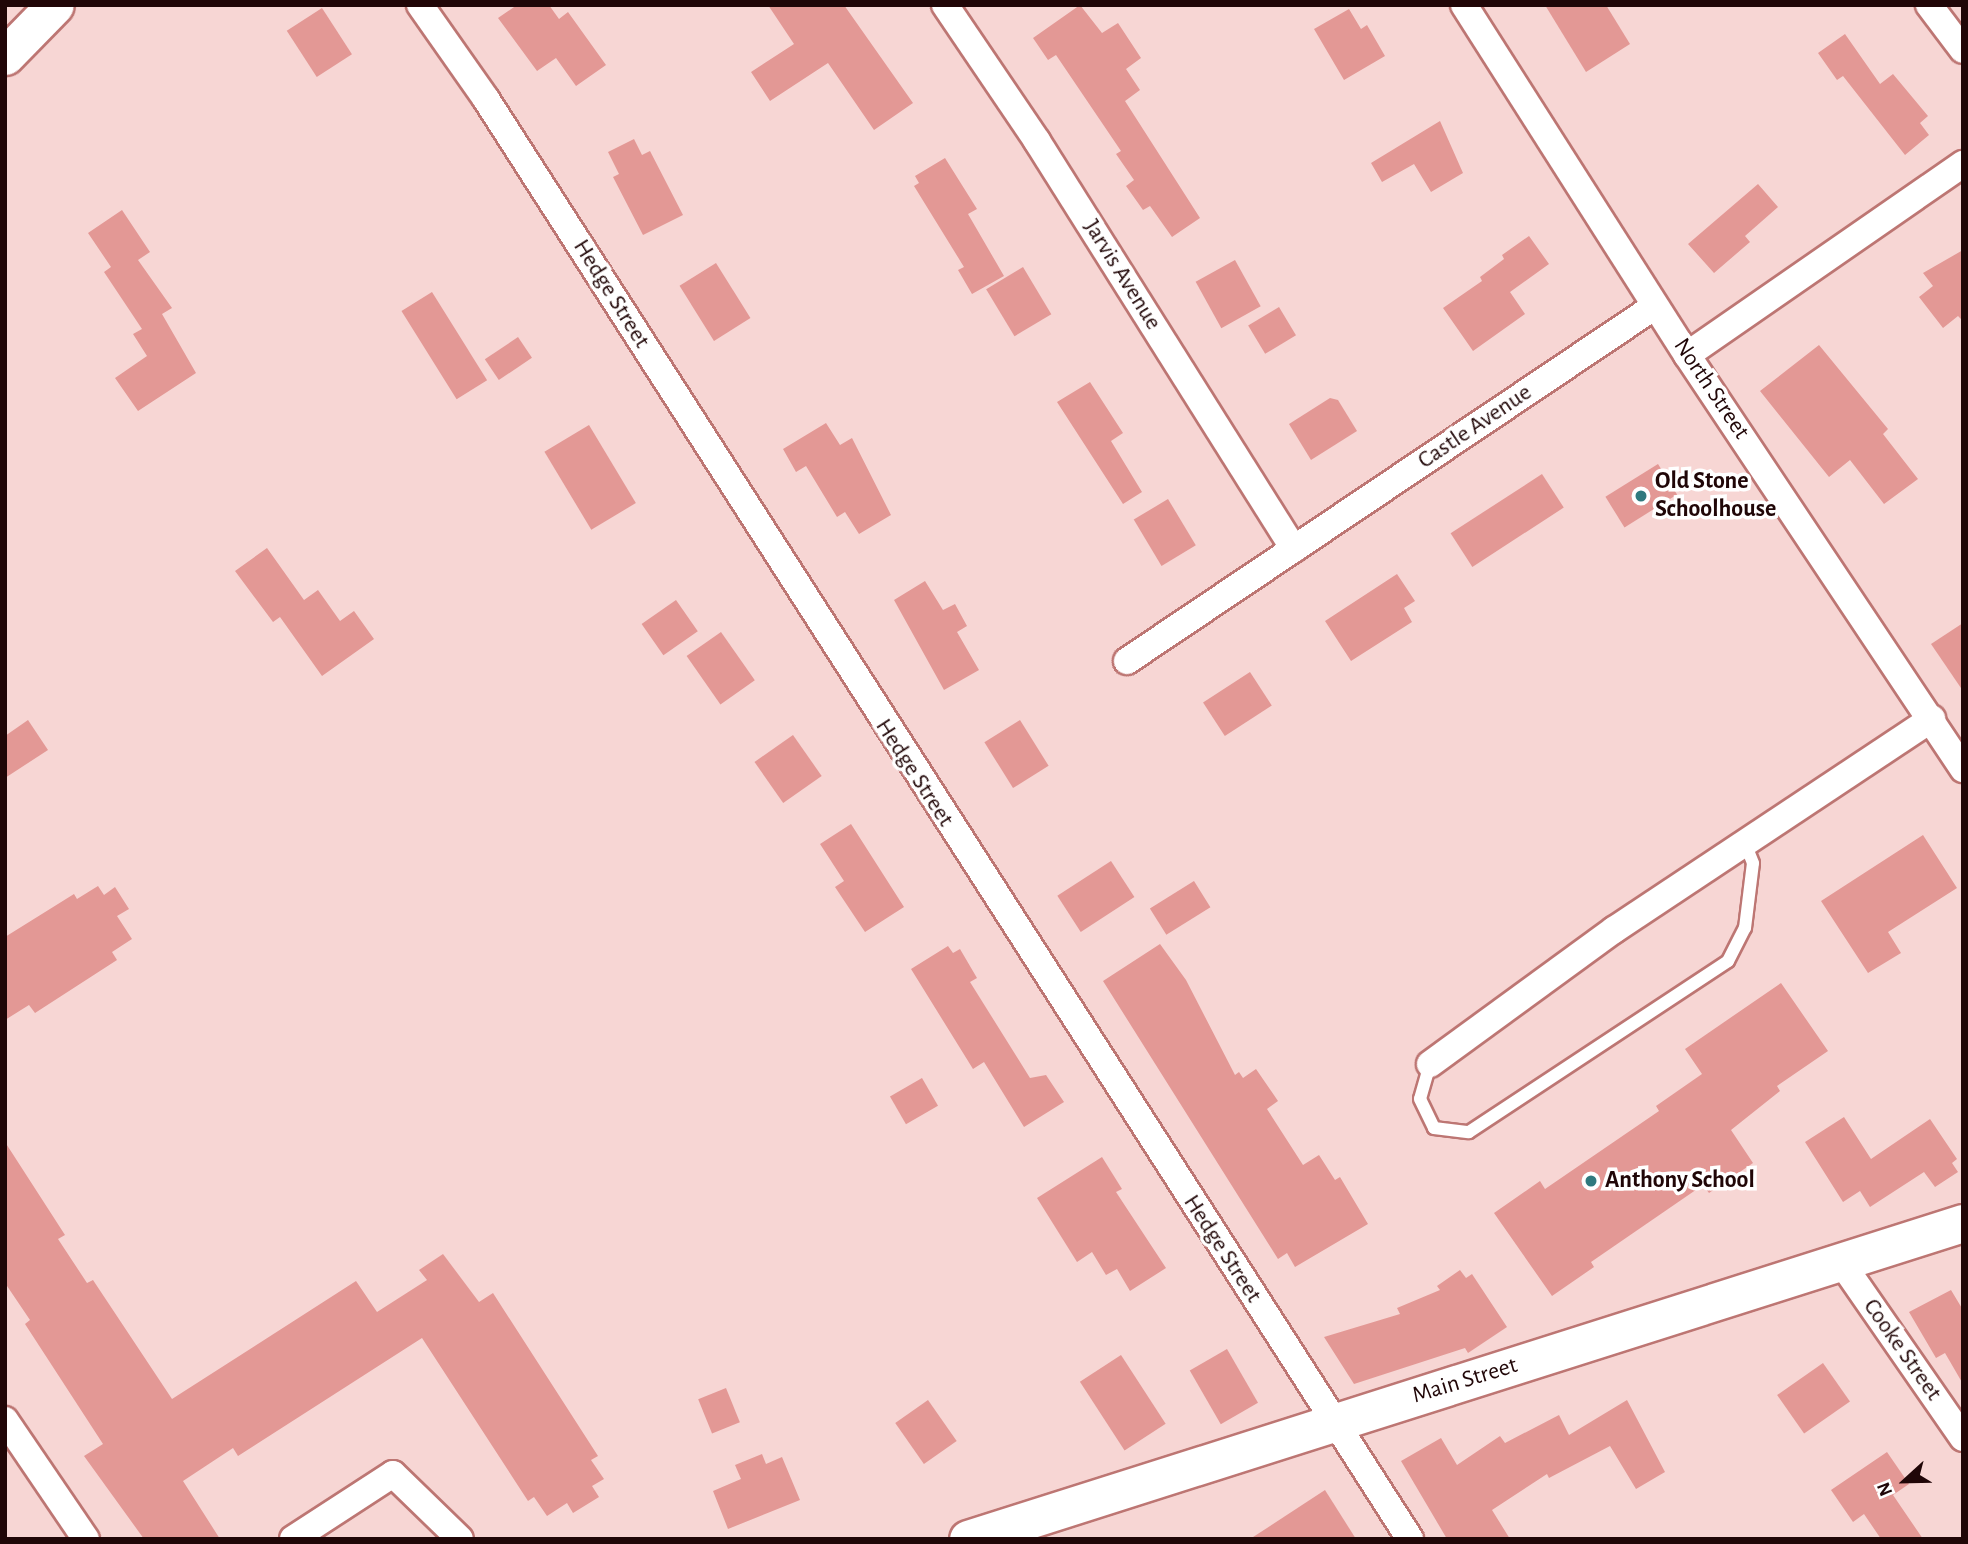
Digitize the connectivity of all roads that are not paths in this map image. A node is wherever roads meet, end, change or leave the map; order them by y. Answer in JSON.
{"nodes":[{"id":1,"x":55,"y":5,"type":"edge"},
{"id":2,"x":420,"y":5,"type":"edge"},
{"id":3,"x":944,"y":5,"type":"edge"},
{"id":4,"x":1464,"y":5,"type":"edge"},
{"id":5,"x":1929,"y":5,"type":"edge"},
{"id":6,"x":1963,"y":50,"type":"edge"},
{"id":7,"x":5,"y":56,"type":"edge"},
{"id":8,"x":1963,"y":164,"type":"edge"},
{"id":9,"x":1655,"y":306,"type":"junction"},
{"id":10,"x":1686,"y":355,"type":"junction"},
{"id":11,"x":1294,"y":549,"type":"junction"},
{"id":12,"x":1127,"y":661,"type":"dead end"},
{"id":13,"x":1931,"y":719,"type":"junction"},
{"id":14,"x":1963,"y":769,"type":"edge"},
{"id":15,"x":1745,"y":843,"type":"junction"},
{"id":16,"x":1430,"y":1065,"type":"joint"},
{"id":17,"x":1963,"y":1223,"type":"edge"},
{"id":18,"x":1841,"y":1262,"type":"junction"},
{"id":19,"x":5,"y":1420,"type":"edge"},
{"id":20,"x":1333,"y":1422,"type":"junction"},
{"id":21,"x":1963,"y":1438,"type":"edge"},
{"id":22,"x":86,"y":1539,"type":"edge"},
{"id":23,"x":292,"y":1539,"type":"edge"},
{"id":24,"x":460,"y":1539,"type":"edge"},
{"id":25,"x":968,"y":1539,"type":"edge"},
{"id":26,"x":1410,"y":1539,"type":"edge"}],
"edges":[{"from":1,"to":7,"type":"main road"},
{"from":2,"to":20,"type":"street","name":"Hedge Street"},
{"from":3,"to":11,"type":"street","name":"Jarvis Avenue"},
{"from":4,"to":9,"type":"street","name":"North Street"},
{"from":5,"to":6,"type":"street"},
{"from":8,"to":10,"type":"street"},
{"from":9,"to":10,"type":"street","name":"North Street"},
{"from":9,"to":11,"type":"street","name":"Castle Avenue"},
{"from":10,"to":13,"type":"street","name":"North Street"},
{"from":11,"to":12,"type":"street","name":"Castle Avenue"},
{"from":13,"to":14,"type":"street","name":"North Street"},
{"from":13,"to":15,"type":"street"},
{"from":15,"to":16,"type":"street"},
{"from":15,"to":16,"type":"lane"},
{"from":17,"to":18,"type":"main road","name":"Main Street"},
{"from":18,"to":20,"type":"main road","name":"Main Street"},
{"from":18,"to":21,"type":"street","name":"Cooke Street"},
{"from":19,"to":22,"type":"street"},
{"from":20,"to":25,"type":"main road","name":"Main Street"},
{"from":20,"to":26,"type":"street","name":"Hedge Street"},
{"from":23,"to":24,"type":"street"}]}
